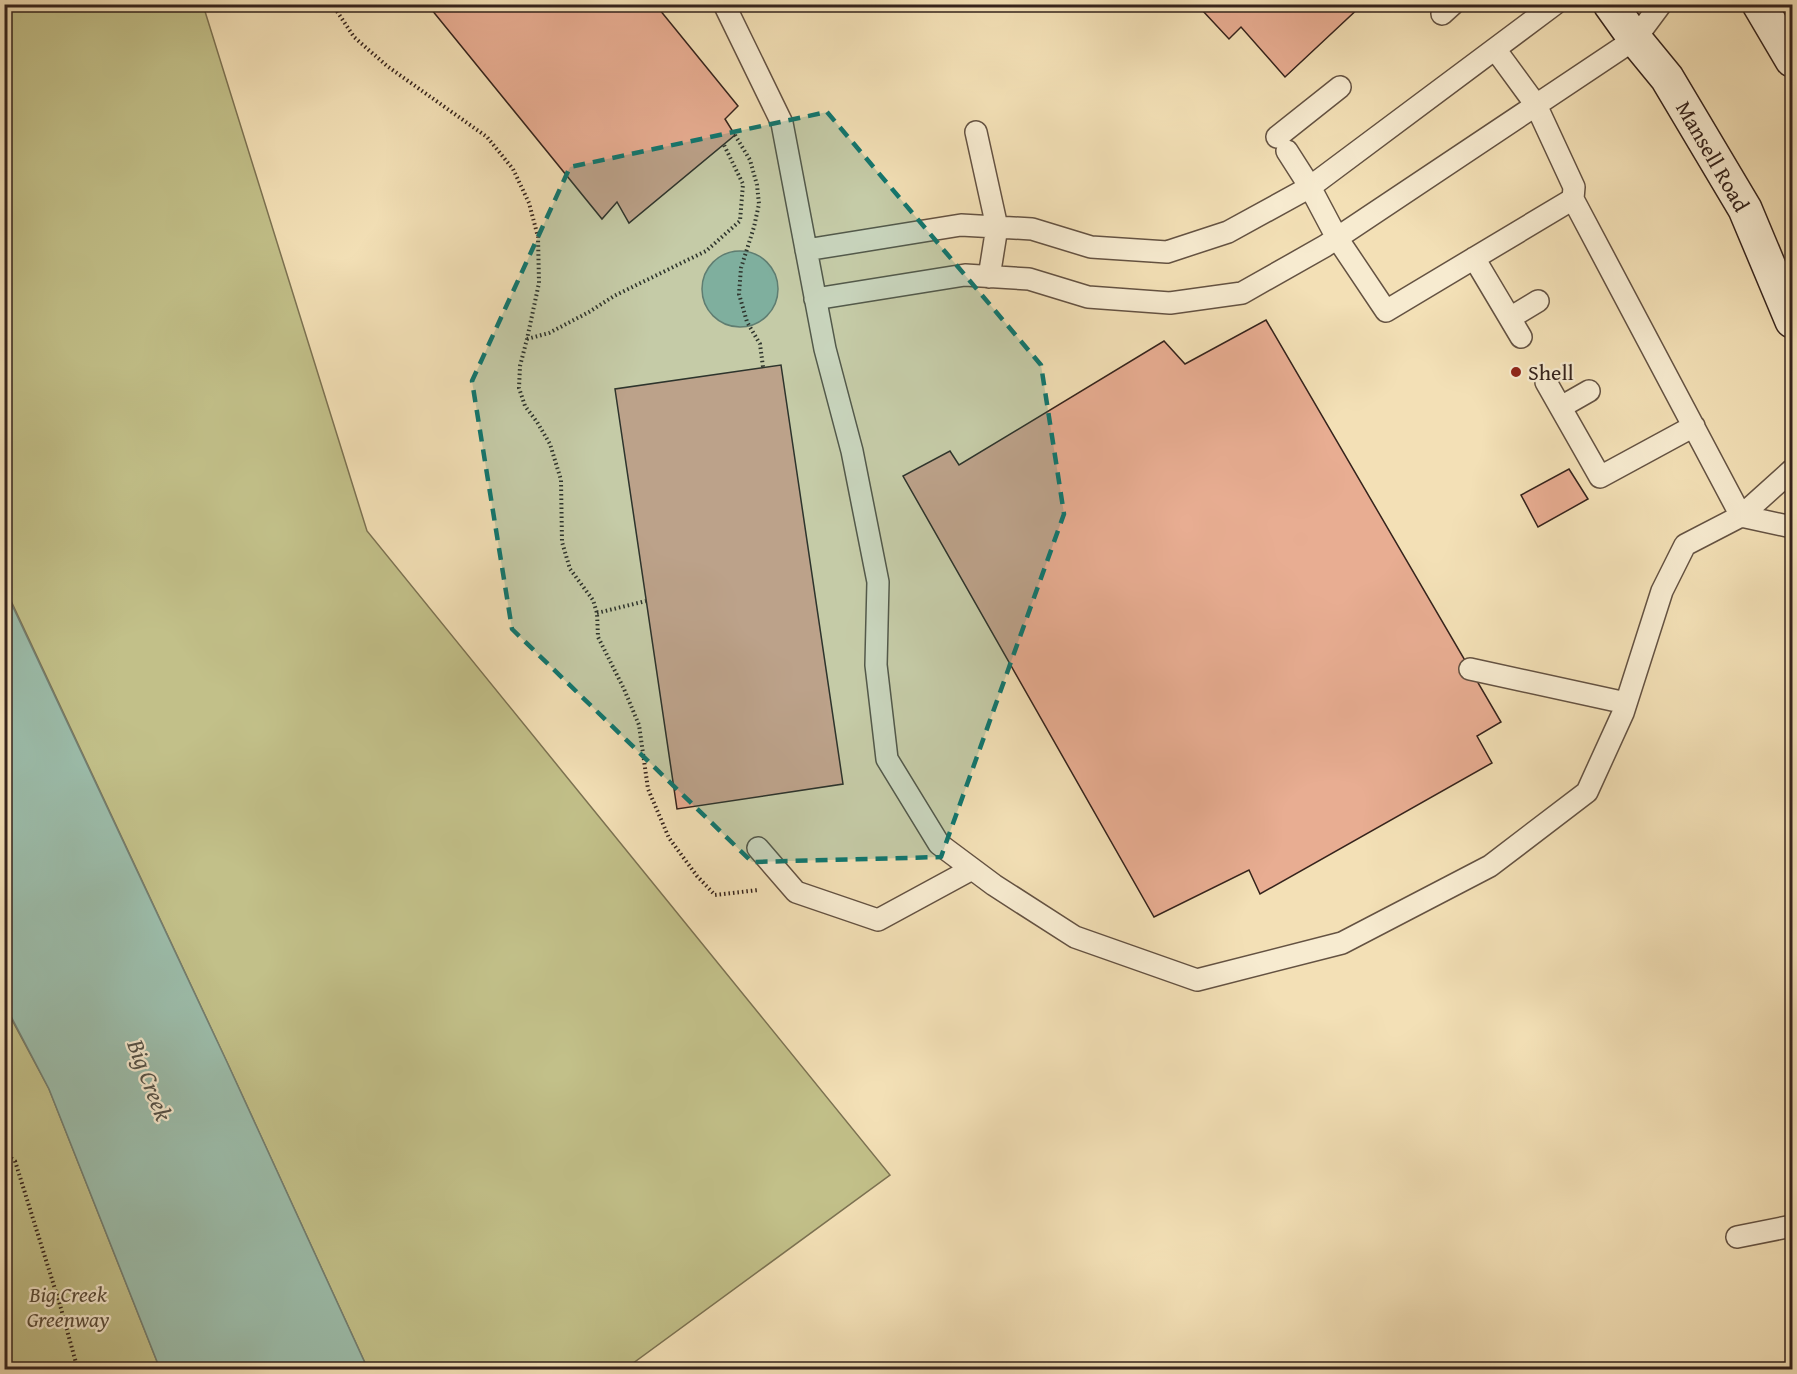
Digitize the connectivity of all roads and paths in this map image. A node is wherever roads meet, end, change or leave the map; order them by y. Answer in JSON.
{"nodes":[{"id":1,"x":332,"y":4,"type":"edge"},
{"id":2,"x":724,"y":4,"type":"edge"},
{"id":3,"x":1555,"y":4,"type":"edge"},
{"id":4,"x":1610,"y":4,"type":"edge"},
{"id":5,"x":1661,"y":4,"type":"edge"},
{"id":6,"x":1759,"y":4,"type":"edge"},
{"id":7,"x":1635,"y":39,"type":"junction"},
{"id":8,"x":1495,"y":49,"type":"junction"},
{"id":9,"x":1792,"y":60,"type":"edge"},
{"id":10,"x":1340,"y":87,"type":"dead end"},
{"id":11,"x":1536,"y":105,"type":"junction"},
{"id":12,"x":976,"y":132,"type":"dead end"},
{"id":13,"x":735,"y":135,"type":"dead end"},
{"id":14,"x":724,"y":145,"type":"dead end"},
{"id":15,"x":1310,"y":187,"type":"junction"},
{"id":16,"x":1573,"y":199,"type":"junction"},
{"id":17,"x":997,"y":227,"type":"junction"},
{"id":18,"x":1337,"y":238,"type":"junction"},
{"id":19,"x":806,"y":250,"type":"junction"},
{"id":20,"x":1473,"y":258,"type":"junction"},
{"id":21,"x":989,"y":277,"type":"junction"},
{"id":22,"x":815,"y":299,"type":"junction"},
{"id":23,"x":1538,"y":302,"type":"dead end"},
{"id":24,"x":1510,"y":318,"type":"junction"},
{"id":25,"x":1792,"y":321,"type":"edge"},
{"id":26,"x":1521,"y":337,"type":"dead end"},
{"id":27,"x":527,"y":339,"type":"junction"},
{"id":28,"x":763,"y":367,"type":"dead end"},
{"id":29,"x":1546,"y":382,"type":"dead end"},
{"id":30,"x":1589,"y":391,"type":"dead end"},
{"id":31,"x":1561,"y":407,"type":"junction"},
{"id":32,"x":1694,"y":426,"type":"junction"},
{"id":33,"x":1792,"y":470,"type":"edge"},
{"id":34,"x":1741,"y":516,"type":"junction"},
{"id":35,"x":1792,"y":527,"type":"edge"},
{"id":36,"x":646,"y":601,"type":"dead end"},
{"id":37,"x":597,"y":613,"type":"junction"},
{"id":38,"x":1470,"y":669,"type":"dead end"},
{"id":39,"x":1626,"y":703,"type":"junction"},
{"id":40,"x":758,"y":848,"type":"dead end"},
{"id":41,"x":972,"y":869,"type":"junction"},
{"id":42,"x":789,"y":884,"type":"junction"},
{"id":43,"x":4,"y":1153,"type":"edge"},
{"id":44,"x":1792,"y":1226,"type":"edge"},
{"id":45,"x":1792,"y":1239,"type":"edge"},
{"id":46,"x":78,"y":1370,"type":"edge"}],
"edges":[{"from":1,"to":27,"type":"path"},
{"from":2,"to":19,"type":"lane"},
{"from":3,"to":8,"type":"lane"},
{"from":4,"to":7,"type":"main road","name":"Mansell Road"},
{"from":5,"to":7,"type":"lane"},
{"from":6,"to":9,"type":"main road"},
{"from":7,"to":11,"type":"lane"},
{"from":7,"to":25,"type":"main road","name":"Mansell Road"},
{"from":8,"to":11,"type":"lane"},
{"from":8,"to":15,"type":"lane"},
{"from":10,"to":15,"type":"lane"},
{"from":11,"to":16,"type":"lane"},
{"from":11,"to":18,"type":"lane"},
{"from":12,"to":17,"type":"lane"},
{"from":13,"to":28,"type":"path"},
{"from":14,"to":27,"type":"path"},
{"from":15,"to":17,"type":"lane"},
{"from":15,"to":18,"type":"lane"},
{"from":16,"to":20,"type":"lane"},
{"from":16,"to":32,"type":"lane"},
{"from":17,"to":19,"type":"lane"},
{"from":17,"to":21,"type":"lane"},
{"from":18,"to":20,"type":"lane"},
{"from":18,"to":21,"type":"lane"},
{"from":19,"to":22,"type":"lane"},
{"from":20,"to":24,"type":"lane"},
{"from":21,"to":22,"type":"lane"},
{"from":22,"to":41,"type":"lane"},
{"from":23,"to":24,"type":"lane"},
{"from":24,"to":26,"type":"lane"},
{"from":27,"to":37,"type":"path"},
{"from":29,"to":31,"type":"lane"},
{"from":30,"to":31,"type":"lane"},
{"from":31,"to":32,"type":"lane"},
{"from":32,"to":34,"type":"lane"},
{"from":33,"to":34,"type":"lane"},
{"from":34,"to":35,"type":"lane"},
{"from":34,"to":39,"type":"lane"},
{"from":36,"to":37,"type":"path"},
{"from":37,"to":42,"type":"path"},
{"from":38,"to":39,"type":"lane"},
{"from":39,"to":41,"type":"lane"},
{"from":40,"to":42,"type":"lane"},
{"from":41,"to":42,"type":"lane"},
{"from":43,"to":46,"type":"path"},
{"from":44,"to":45,"type":"lane"}]}
